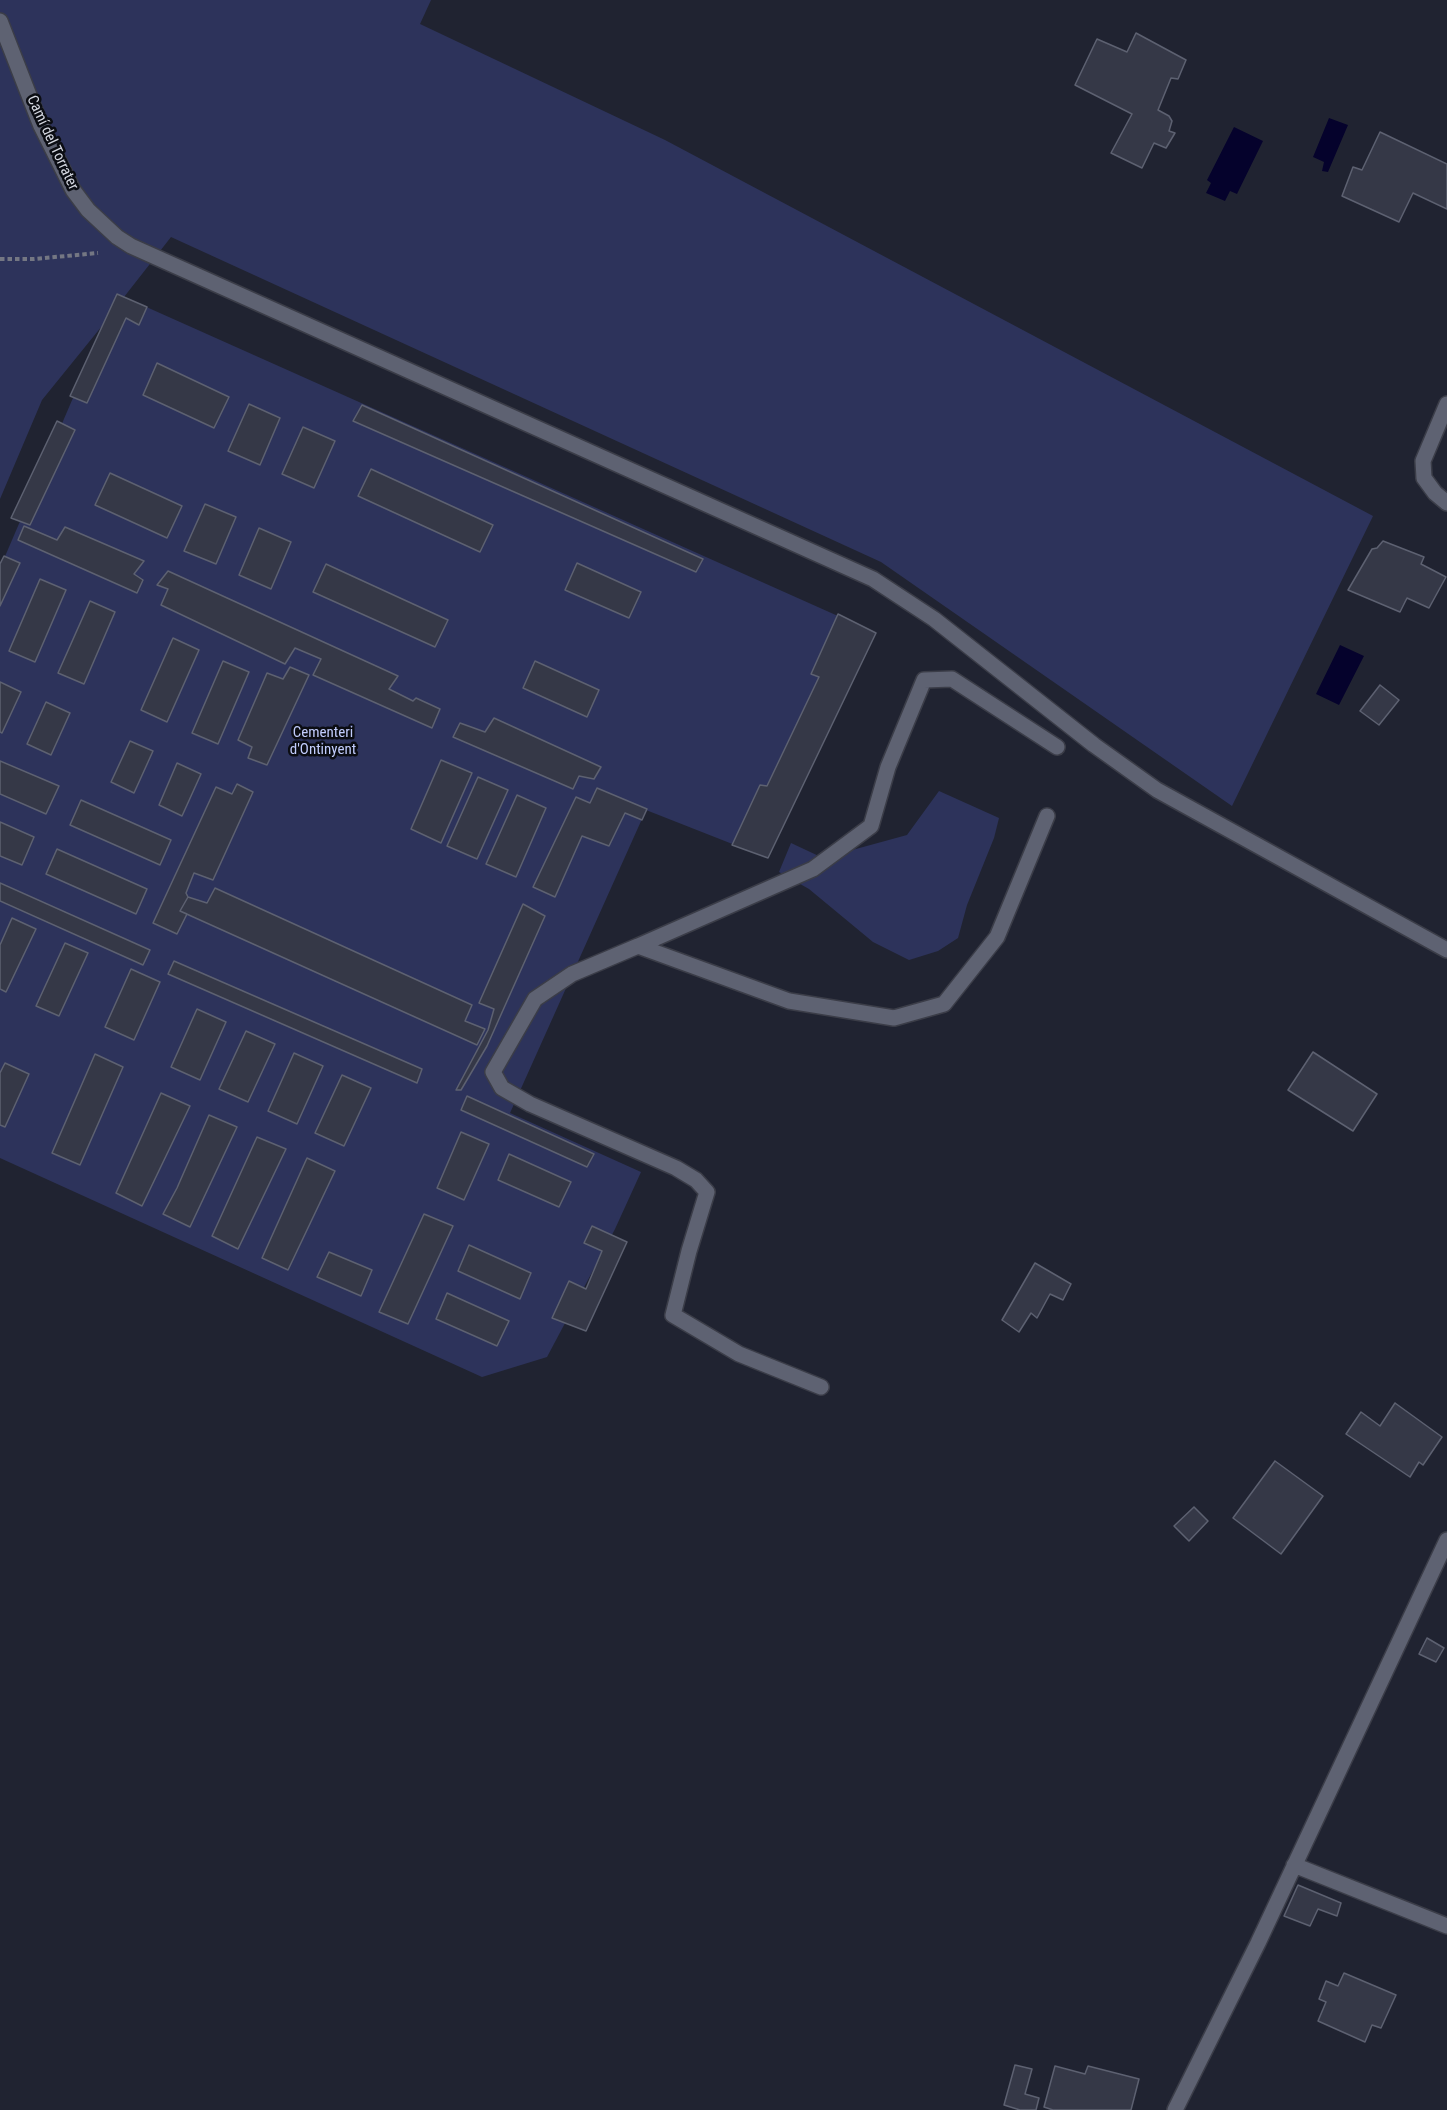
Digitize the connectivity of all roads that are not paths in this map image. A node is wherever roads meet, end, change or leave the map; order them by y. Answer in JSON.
{"nodes":[{"id":1,"x":0,"y":21,"type":"edge"},
{"id":2,"x":1447,"y":404,"type":"edge"},
{"id":3,"x":1447,"y":503,"type":"edge"},
{"id":4,"x":1057,"y":747,"type":"dead end"},
{"id":5,"x":1047,"y":816,"type":"dead end"},
{"id":6,"x":638,"y":946,"type":"junction"},
{"id":7,"x":1447,"y":950,"type":"edge"},
{"id":8,"x":821,"y":1387,"type":"dead end"},
{"id":9,"x":1447,"y":1540,"type":"edge"},
{"id":10,"x":1294,"y":1865,"type":"junction"},
{"id":11,"x":1447,"y":1926,"type":"edge"},
{"id":12,"x":1175,"y":2110,"type":"edge"}],
"edges":[{"from":1,"to":7,"type":"street","name":"Camí del Torrater"},
{"from":2,"to":3,"type":"street"},
{"from":4,"to":6,"type":"street"},
{"from":5,"to":6,"type":"street"},
{"from":6,"to":8,"type":"street"},
{"from":9,"to":10,"type":"street"},
{"from":10,"to":11,"type":"street"},
{"from":10,"to":12,"type":"street"}]}
